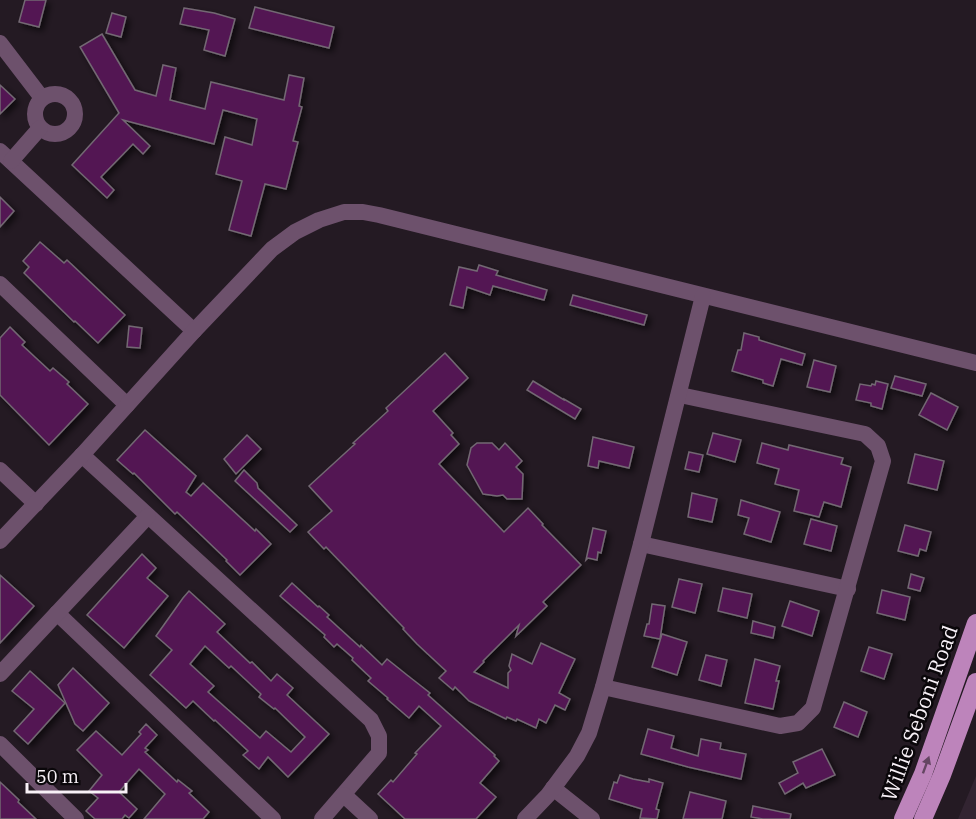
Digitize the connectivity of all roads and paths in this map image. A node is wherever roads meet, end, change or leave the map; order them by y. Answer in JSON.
{"nodes":[{"id":1,"x":0,"y":43,"type":"edge"},
{"id":2,"x":42,"y":98,"type":"junction"},
{"id":3,"x":40,"y":128,"type":"junction"},
{"id":4,"x":5,"y":156,"type":"edge"},
{"id":5,"x":0,"y":284,"type":"edge"},
{"id":6,"x":704,"y":296,"type":"junction"},
{"id":7,"x":194,"y":331,"type":"junction"},
{"id":8,"x":976,"y":363,"type":"edge"},
{"id":9,"x":680,"y":395,"type":"junction"},
{"id":10,"x":127,"y":405,"type":"junction"},
{"id":11,"x":82,"y":455,"type":"junction"},
{"id":12,"x":0,"y":470,"type":"edge"},
{"id":13,"x":36,"y":504,"type":"junction"},
{"id":14,"x":148,"y":516,"type":"junction"},
{"id":15,"x":0,"y":542,"type":"edge"},
{"id":16,"x":641,"y":544,"type":"junction"},
{"id":17,"x":848,"y":589,"type":"junction"},
{"id":18,"x":57,"y":613,"type":"junction"},
{"id":19,"x":976,"y":623,"type":"edge"},
{"id":20,"x":0,"y":674,"type":"edge"},
{"id":21,"x":976,"y":682,"type":"edge"},
{"id":22,"x":603,"y":687,"type":"junction"},
{"id":23,"x":0,"y":744,"type":"edge"},
{"id":24,"x":553,"y":788,"type":"junction"},
{"id":25,"x":344,"y":795,"type":"junction"},
{"id":26,"x":76,"y":819,"type":"edge"},
{"id":27,"x":273,"y":819,"type":"edge"},
{"id":28,"x":322,"y":819,"type":"edge"},
{"id":29,"x":370,"y":819,"type":"edge"},
{"id":30,"x":525,"y":819,"type":"edge"},
{"id":31,"x":592,"y":819,"type":"edge"},
{"id":32,"x":903,"y":819,"type":"edge"},
{"id":33,"x":923,"y":819,"type":"edge"}],
"edges":[{"from":1,"to":2,"type":"street"},
{"from":2,"to":3,"type":"street"},
{"from":2,"to":3,"type":"street"},
{"from":3,"to":4,"type":"street"},
{"from":4,"to":7,"type":"street"},
{"from":5,"to":10,"type":"street"},
{"from":6,"to":7,"type":"street"},
{"from":6,"to":8,"type":"street"},
{"from":6,"to":9,"type":"street"},
{"from":7,"to":10,"type":"street"},
{"from":9,"to":16,"type":"street"},
{"from":9,"to":17,"type":"street"},
{"from":10,"to":11,"type":"street"},
{"from":11,"to":13,"type":"street"},
{"from":11,"to":14,"type":"street"},
{"from":12,"to":13,"type":"street"},
{"from":13,"to":15,"type":"street"},
{"from":14,"to":18,"type":"street"},
{"from":14,"to":25,"type":"street"},
{"from":16,"to":17,"type":"street"},
{"from":16,"to":22,"type":"street"},
{"from":17,"to":22,"type":"street"},
{"from":18,"to":20,"type":"street"},
{"from":18,"to":27,"type":"street"},
{"from":32,"to":19,"type":"main road","name":"Willie Seboni Road","one_way":true},
{"from":21,"to":33,"type":"main road","name":"Willie Seboni Road"},
{"from":22,"to":24,"type":"street"},
{"from":23,"to":26,"type":"street"},
{"from":24,"to":30,"type":"street"},
{"from":24,"to":31,"type":"street"},
{"from":25,"to":28,"type":"street"},
{"from":25,"to":29,"type":"street"}]}
